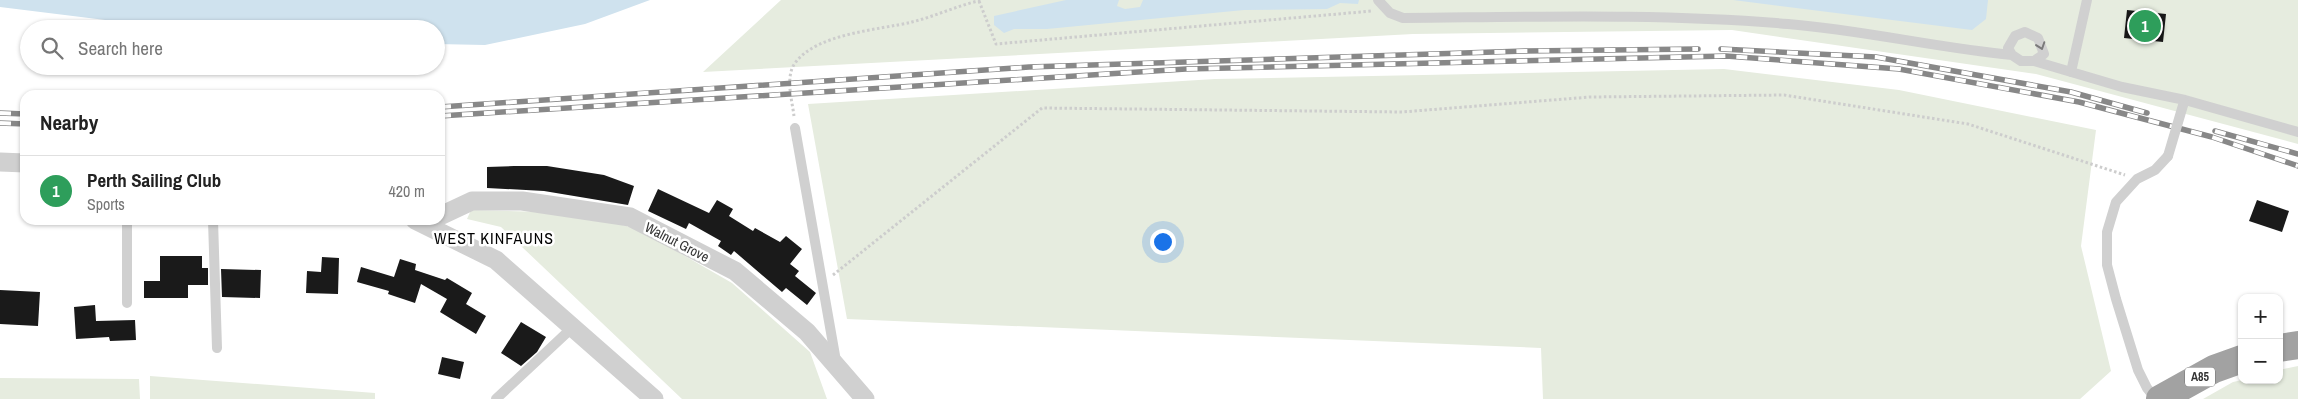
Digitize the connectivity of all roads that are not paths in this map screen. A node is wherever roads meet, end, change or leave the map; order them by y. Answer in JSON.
{"nodes":[{"id":1,"x":1378,"y":0,"type":"edge"},
{"id":2,"x":2087,"y":0,"type":"edge"},
{"id":3,"x":2012,"y":55,"type":"junction"},
{"id":4,"x":2034,"y":61,"type":"junction"},
{"id":5,"x":2071,"y":72,"type":"junction"},
{"id":6,"x":2185,"y":101,"type":"junction"},
{"id":7,"x":795,"y":128,"type":"road end"},
{"id":8,"x":2298,"y":132,"type":"edge"},
{"id":9,"x":0,"y":162,"type":"edge"},
{"id":10,"x":20,"y":163,"type":"edge"},
{"id":11,"x":445,"y":213,"type":"edge"},
{"id":12,"x":127,"y":225,"type":"edge"},
{"id":13,"x":213,"y":225,"type":"edge"},
{"id":14,"x":436,"y":225,"type":"edge"},
{"id":15,"x":127,"y":303,"type":"dead end"},
{"id":16,"x":573,"y":327,"type":"junction"},
{"id":17,"x":2298,"y":345,"type":"edge"},
{"id":18,"x":2283,"y":347,"type":"edge"},
{"id":19,"x":217,"y":348,"type":"dead end"},
{"id":20,"x":2238,"y":360,"type":"edge"},
{"id":21,"x":837,"y":367,"type":"junction"},
{"id":22,"x":496,"y":399,"type":"edge"},
{"id":23,"x":654,"y":399,"type":"edge"},
{"id":24,"x":864,"y":399,"type":"edge"},
{"id":25,"x":2156,"y":399,"type":"edge"},
{"id":26,"x":2160,"y":399,"type":"edge"}],
"edges":[{"from":1,"to":3,"type":"lane"},
{"from":2,"to":5,"type":"lane"},
{"from":3,"to":4,"type":"lane"},
{"from":3,"to":4,"type":"lane","one_way":true},
{"from":4,"to":5,"type":"lane"},
{"from":5,"to":6,"type":"lane"},
{"from":6,"to":8,"type":"lane"},
{"from":6,"to":25,"type":"lane","bridge":true},
{"from":7,"to":21,"type":"lane"},
{"from":9,"to":10,"type":"street"},
{"from":11,"to":21,"type":"street","name":"Walnut Grove"},
{"from":12,"to":15,"type":"lane"},
{"from":13,"to":19,"type":"lane"},
{"from":14,"to":16,"type":"street"},
{"from":16,"to":22,"type":"lane"},
{"from":16,"to":23,"type":"street"},
{"from":17,"to":18,"type":"highway"},
{"from":20,"to":26,"type":"highway","number":"A85"},
{"from":21,"to":24,"type":"street","name":"Walnut Grove"}]}
